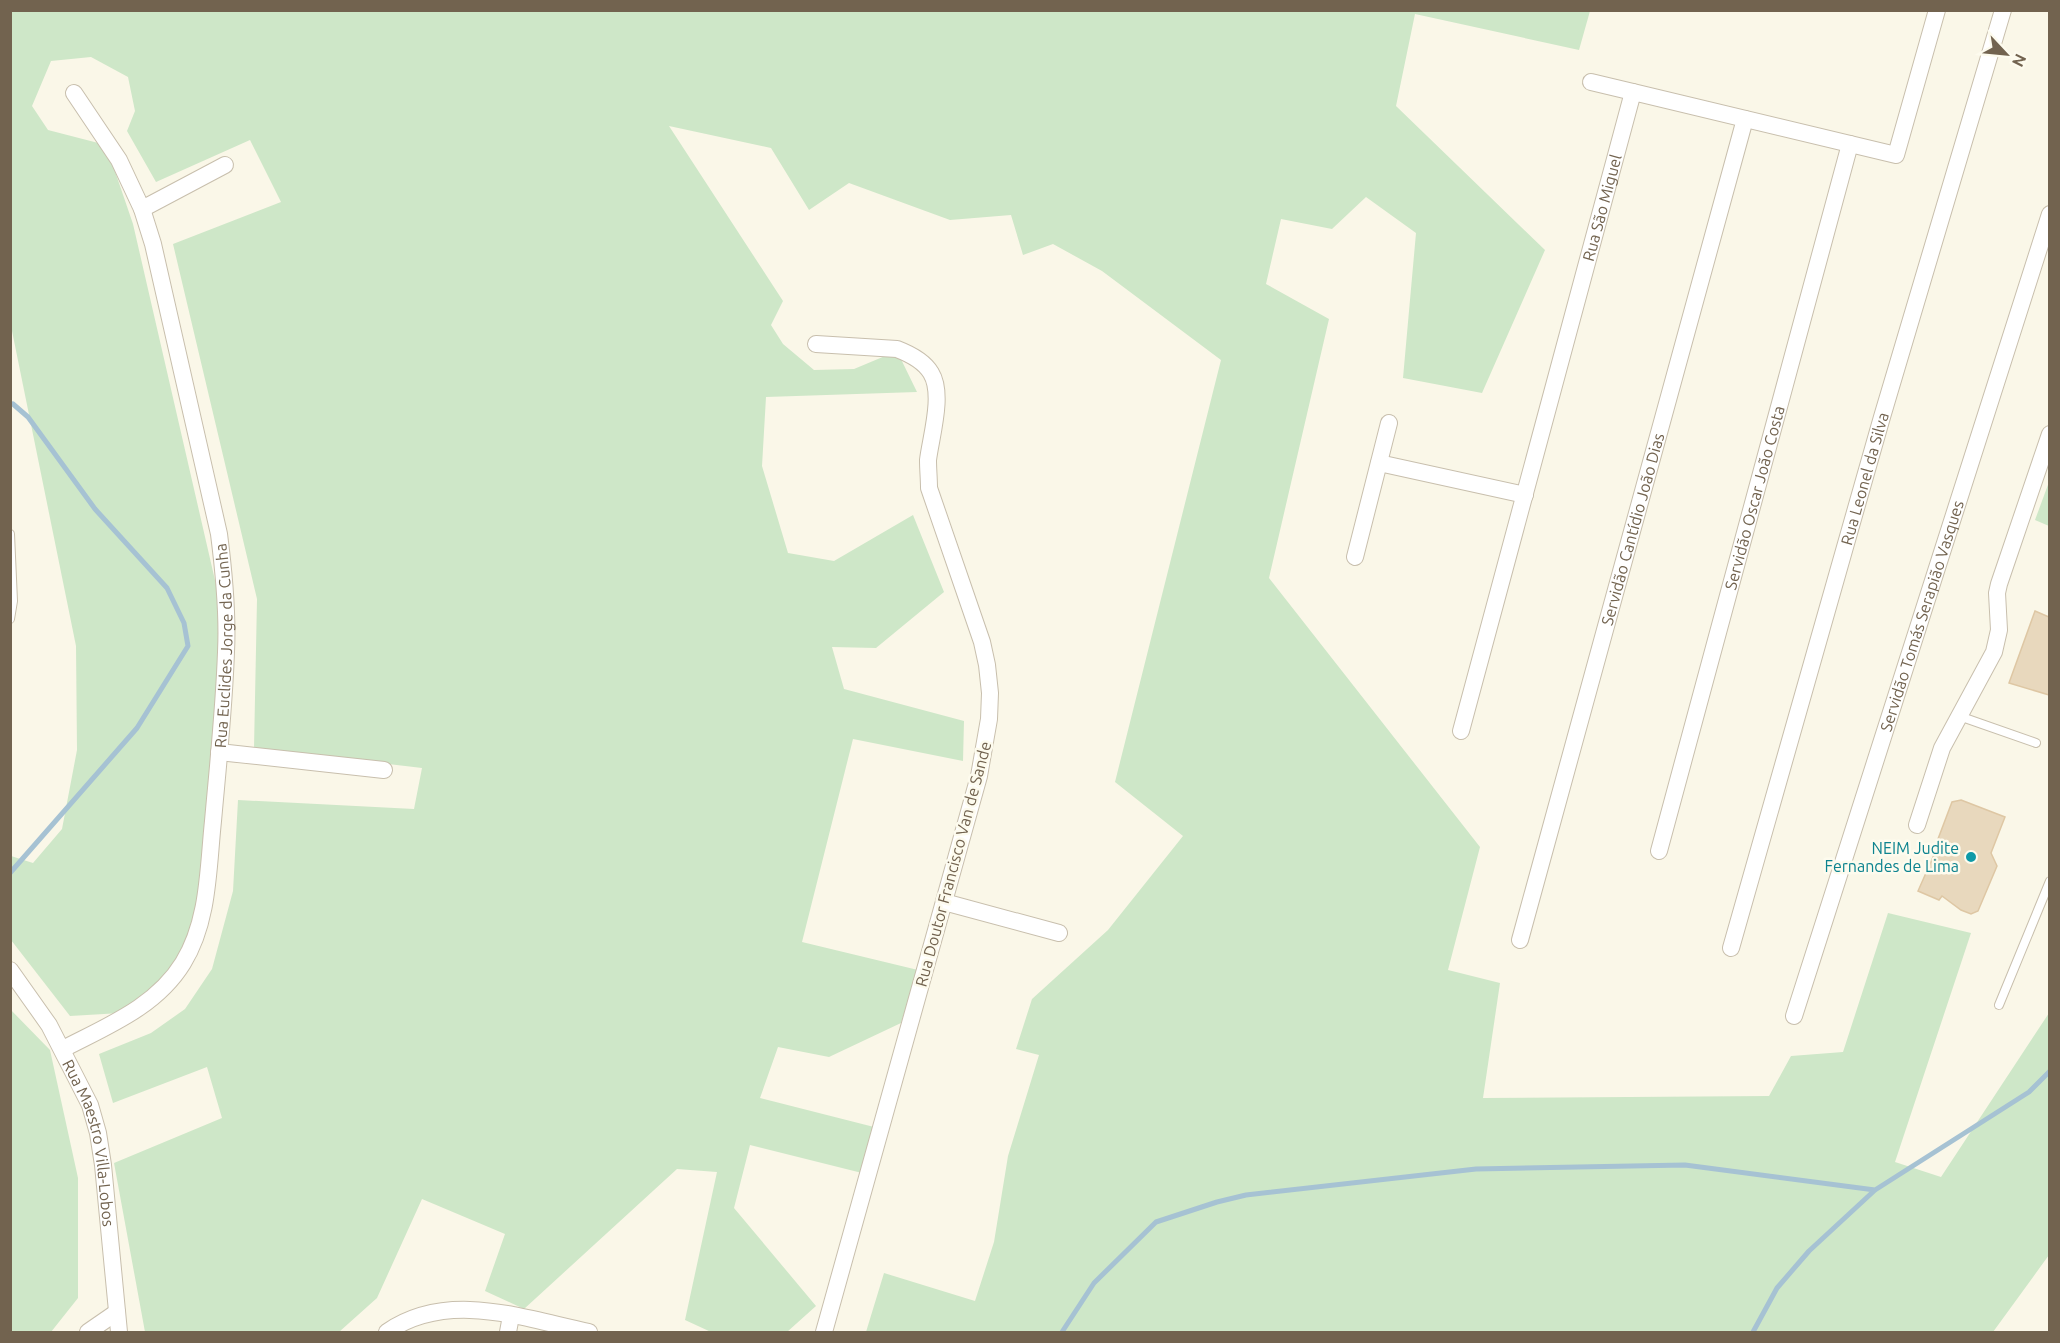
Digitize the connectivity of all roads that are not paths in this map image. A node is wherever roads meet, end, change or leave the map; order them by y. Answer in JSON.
{"nodes":[{"id":1,"x":1936,"y":10,"type":"edge"},
{"id":2,"x":2003,"y":10,"type":"edge"},
{"id":3,"x":1591,"y":82,"type":"dead end"},
{"id":4,"x":1633,"y":92,"type":"junction"},
{"id":5,"x":74,"y":93,"type":"dead end"},
{"id":6,"x":1745,"y":119,"type":"junction"},
{"id":7,"x":1850,"y":144,"type":"junction"},
{"id":8,"x":225,"y":165,"type":"dead end"},
{"id":9,"x":142,"y":209,"type":"junction"},
{"id":10,"x":2049,"y":214,"type":"edge"},
{"id":11,"x":816,"y":344,"type":"dead end"},
{"id":12,"x":1389,"y":423,"type":"dead end"},
{"id":13,"x":2049,"y":434,"type":"edge"},
{"id":14,"x":1379,"y":463,"type":"junction"},
{"id":15,"x":1525,"y":495,"type":"junction"},
{"id":16,"x":10,"y":534,"type":"edge"},
{"id":17,"x":1355,"y":557,"type":"dead end"},
{"id":18,"x":10,"y":620,"type":"edge"},
{"id":19,"x":1959,"y":716,"type":"junction"},
{"id":20,"x":1461,"y":731,"type":"dead end"},
{"id":21,"x":2036,"y":743,"type":"dead end"},
{"id":22,"x":219,"y":752,"type":"junction"},
{"id":23,"x":384,"y":770,"type":"dead end"},
{"id":24,"x":1917,"y":825,"type":"dead end"},
{"id":25,"x":1659,"y":851,"type":"dead end"},
{"id":26,"x":2049,"y":881,"type":"edge"},
{"id":27,"x":944,"y":902,"type":"junction"},
{"id":28,"x":1059,"y":933,"type":"dead end"},
{"id":29,"x":1520,"y":940,"type":"dead end"},
{"id":30,"x":1731,"y":948,"type":"dead end"},
{"id":31,"x":10,"y":970,"type":"edge"},
{"id":32,"x":1999,"y":1005,"type":"dead end"},
{"id":33,"x":1794,"y":1016,"type":"dead end"},
{"id":34,"x":63,"y":1049,"type":"junction"},
{"id":35,"x":117,"y":1312,"type":"junction"},
{"id":36,"x":509,"y":1324,"type":"edge"},
{"id":37,"x":88,"y":1332,"type":"edge"},
{"id":38,"x":119,"y":1332,"type":"edge"},
{"id":39,"x":387,"y":1332,"type":"edge"},
{"id":40,"x":589,"y":1332,"type":"edge"},
{"id":41,"x":824,"y":1332,"type":"edge"}],
"edges":[{"from":1,"to":7,"type":"street"},
{"from":2,"to":30,"type":"street","name":"Rua Leonel da Silva"},
{"from":3,"to":4,"type":"street"},
{"from":4,"to":6,"type":"street"},
{"from":4,"to":15,"type":"street","name":"Rua São Miguel"},
{"from":5,"to":9,"type":"street","name":"Rua Euclides Jorge da Cunha"},
{"from":6,"to":7,"type":"street"},
{"from":6,"to":29,"type":"street","name":"Servidão Cantídio João Dias"},
{"from":7,"to":25,"type":"street","name":"Servidão Oscar João Costa"},
{"from":8,"to":9,"type":"street"},
{"from":9,"to":22,"type":"street","name":"Rua Euclides Jorge da Cunha"},
{"from":10,"to":33,"type":"street","name":"Servidão Tomás Serapião Vasques"},
{"from":11,"to":27,"type":"street","name":"Rua Doutor Francisco Van de Sande"},
{"from":12,"to":14,"type":"street"},
{"from":13,"to":19,"type":"street"},
{"from":14,"to":15,"type":"street"},
{"from":14,"to":17,"type":"street"},
{"from":15,"to":20,"type":"street","name":"Rua São Miguel"},
{"from":16,"to":18,"type":"lane"},
{"from":19,"to":21,"type":"lane"},
{"from":19,"to":24,"type":"street"},
{"from":22,"to":23,"type":"street"},
{"from":22,"to":34,"type":"street","name":"Rua Euclides Jorge da Cunha"},
{"from":26,"to":32,"type":"lane"},
{"from":27,"to":28,"type":"street"},
{"from":27,"to":41,"type":"street","name":"Rua Doutor Francisco Van de Sande"},
{"from":31,"to":34,"type":"street","name":"Rua Maestro Villa-Lobos"},
{"from":34,"to":35,"type":"street","name":"Rua Maestro Villa-Lobos"},
{"from":35,"to":37,"type":"street"},
{"from":35,"to":38,"type":"street","name":"Rua Maestro Villa-Lobos"},
{"from":36,"to":39,"type":"street"},
{"from":36,"to":40,"type":"street"}]}
